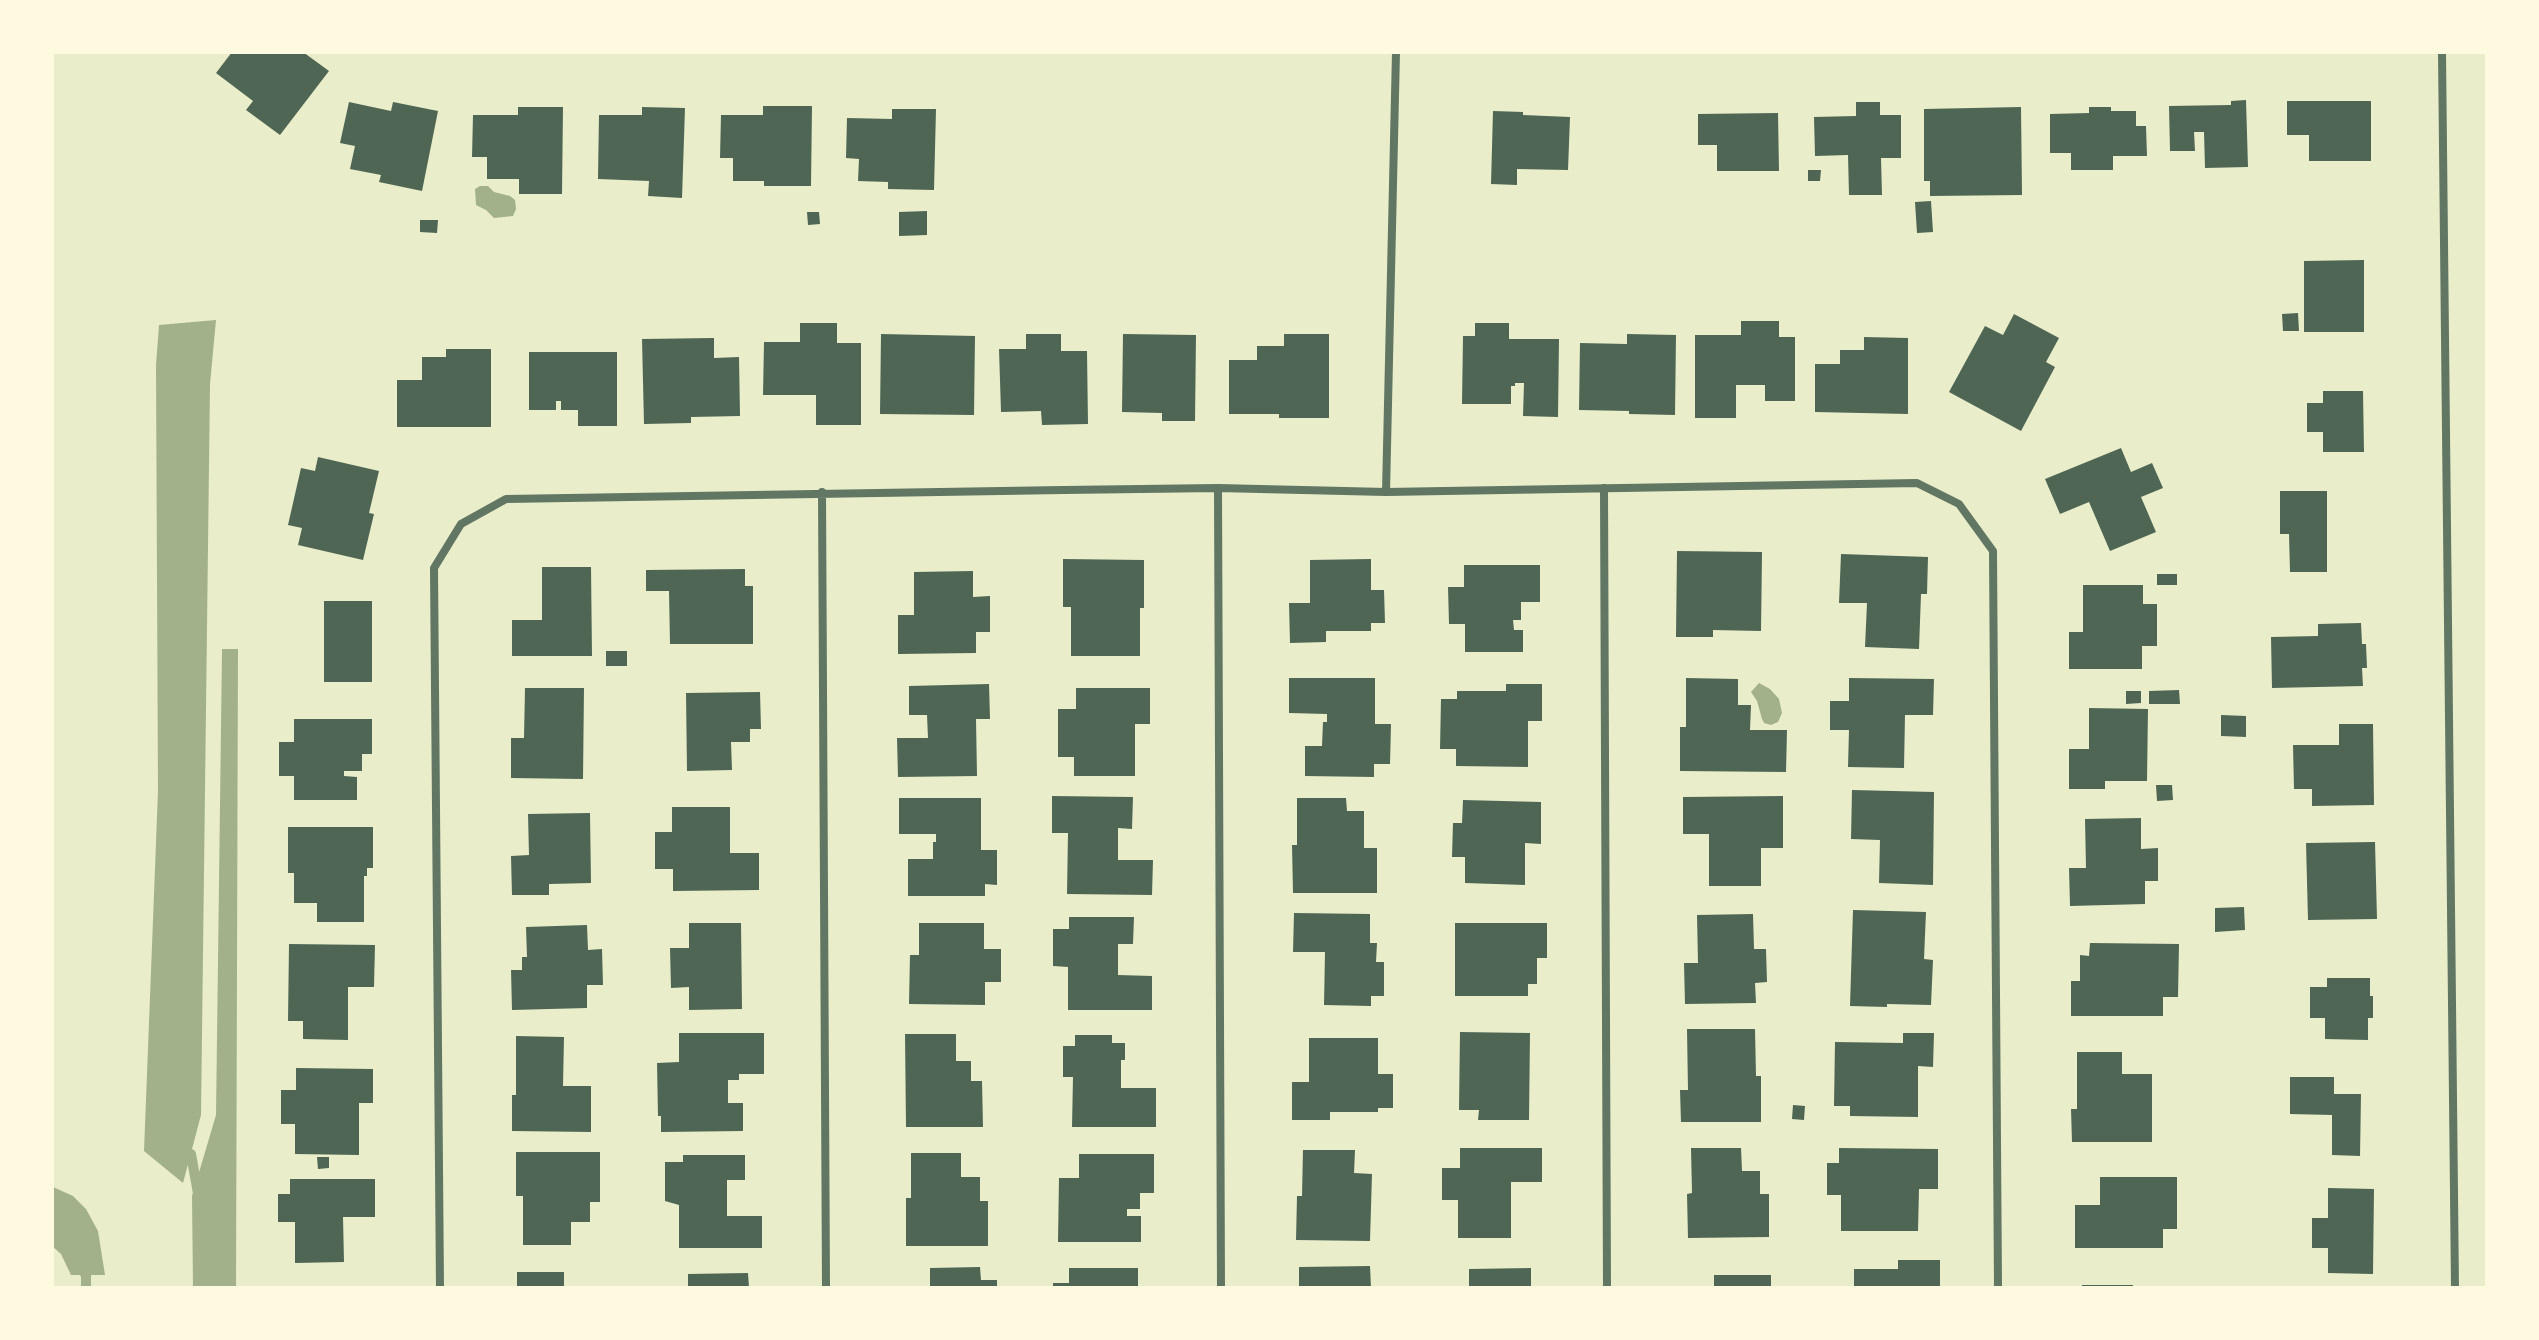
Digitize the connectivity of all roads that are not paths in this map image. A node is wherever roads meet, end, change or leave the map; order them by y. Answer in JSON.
{"nodes":[{"id":1,"x":1396,"y":52,"type":"edge"},
{"id":2,"x":2442,"y":52,"type":"edge"},
{"id":3,"x":1218,"y":488,"type":"junction"},
{"id":4,"x":1604,"y":488,"type":"junction"},
{"id":5,"x":822,"y":492,"type":"junction"},
{"id":6,"x":1386,"y":492,"type":"junction"},
{"id":7,"x":440,"y":1288,"type":"edge"},
{"id":8,"x":826,"y":1288,"type":"edge"},
{"id":9,"x":1221,"y":1288,"type":"edge"},
{"id":10,"x":1607,"y":1288,"type":"edge"},
{"id":11,"x":1998,"y":1288,"type":"edge"},
{"id":12,"x":2455,"y":1288,"type":"edge"}],
"edges":[{"from":1,"to":6,"type":"street"},
{"from":2,"to":12,"type":"street"},
{"from":3,"to":5,"type":"street"},
{"from":3,"to":6,"type":"street"},
{"from":3,"to":9,"type":"street"},
{"from":4,"to":6,"type":"street"},
{"from":4,"to":10,"type":"street"},
{"from":4,"to":11,"type":"street"},
{"from":5,"to":7,"type":"street"},
{"from":5,"to":8,"type":"street"}]}
